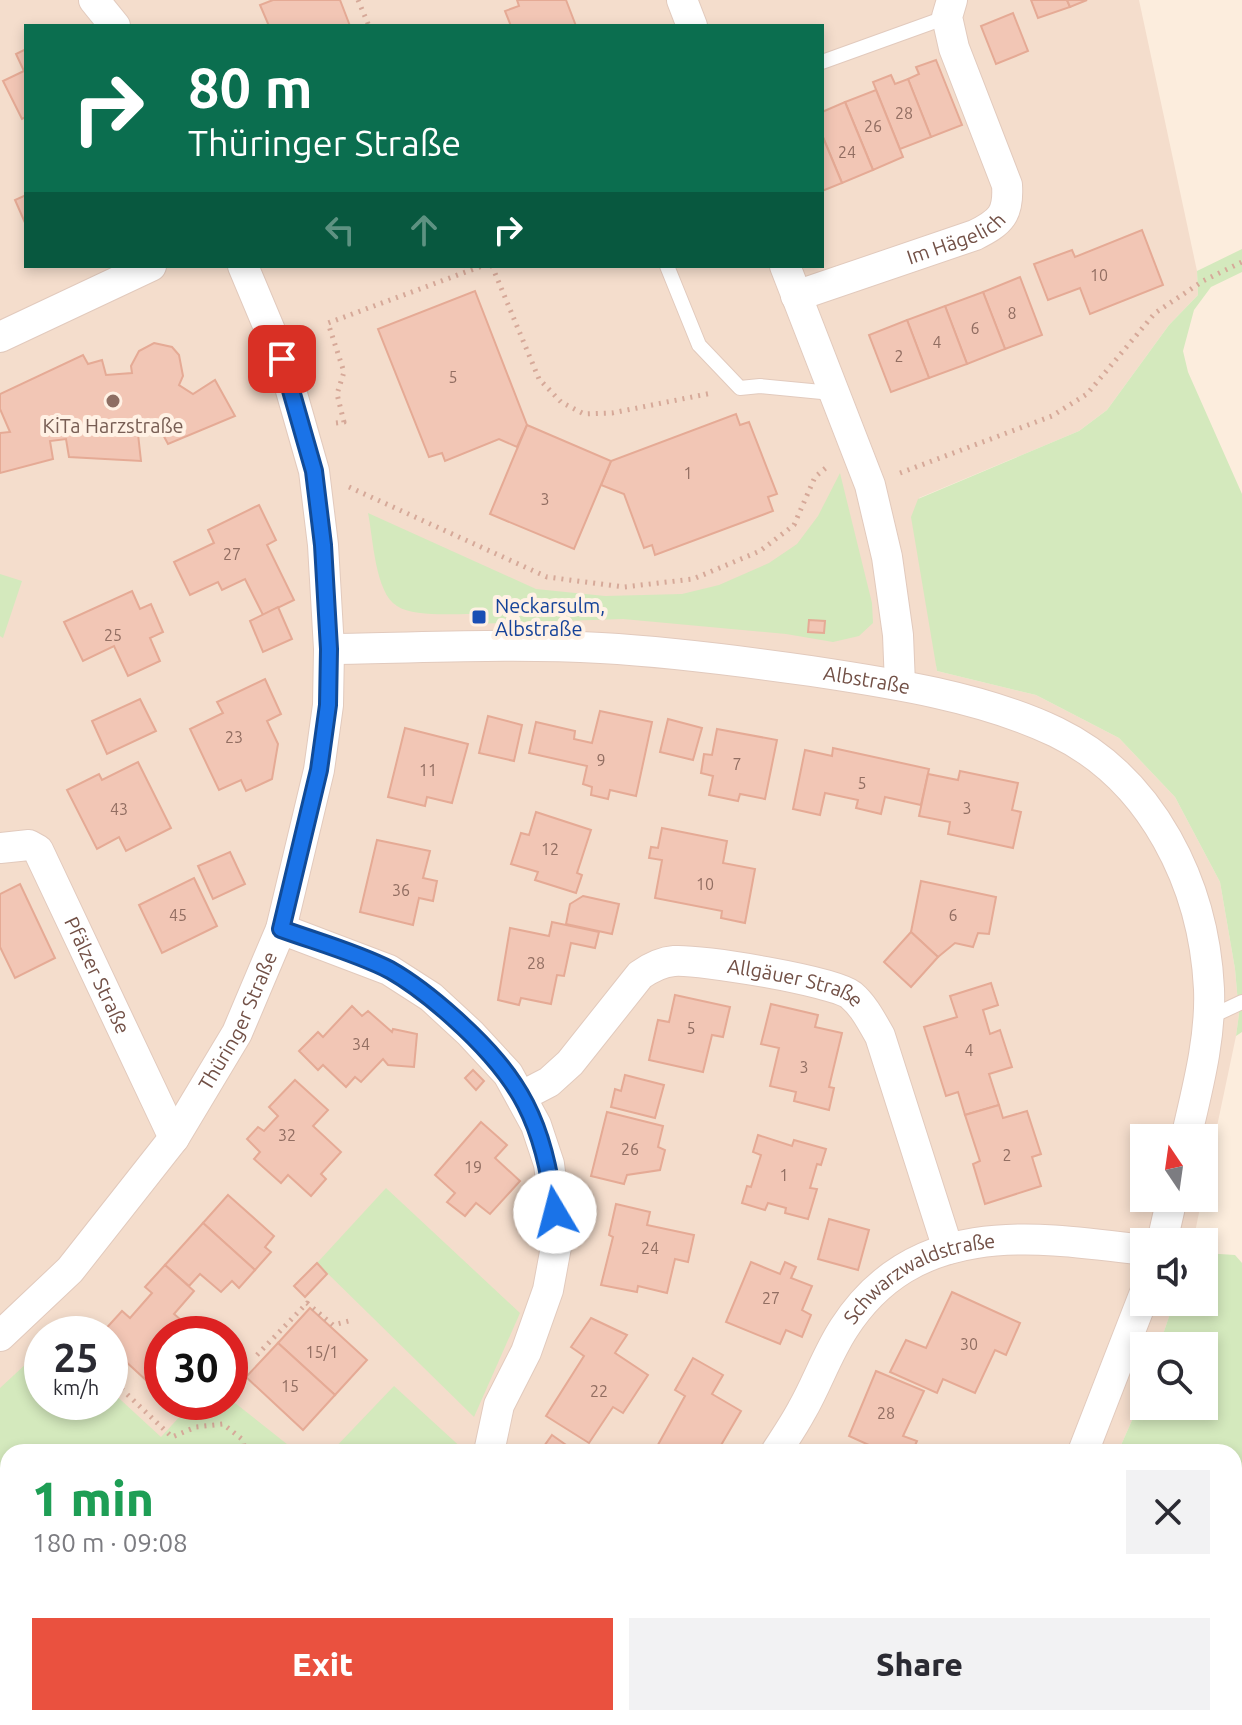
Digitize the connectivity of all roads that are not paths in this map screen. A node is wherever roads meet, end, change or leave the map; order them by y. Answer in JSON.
{"nodes":[{"id":1,"x":682,"y":0,"type":"edge"},
{"id":2,"x":949,"y":8,"type":"edge"},
{"id":3,"x":691,"y":24,"type":"edge"},
{"id":4,"x":824,"y":61,"type":"edge"},
{"id":5,"x":147,"y":268,"type":"edge"},
{"id":6,"x":244,"y":268,"type":"edge"},
{"id":7,"x":668,"y":268,"type":"edge"},
{"id":8,"x":786,"y":268,"type":"edge"},
{"id":9,"x":796,"y":296,"type":"junction"},
{"id":10,"x":0,"y":337,"type":"edge"},
{"id":11,"x":832,"y":393,"type":"junction"},
{"id":12,"x":329,"y":649,"type":"junction"},
{"id":13,"x":900,"y":684,"type":"junction"},
{"id":14,"x":0,"y":848,"type":"edge"},
{"id":15,"x":281,"y":929,"type":"junction"},
{"id":16,"x":1242,"y":1002,"type":"edge"},
{"id":17,"x":1207,"y":1018,"type":"junction"},
{"id":18,"x":522,"y":1096,"type":"junction"},
{"id":19,"x":1189,"y":1124,"type":"edge"},
{"id":20,"x":174,"y":1138,"type":"junction"},
{"id":21,"x":1130,"y":1248,"type":"edge"},
{"id":22,"x":948,"y":1249,"type":"junction"},
{"id":23,"x":1136,"y":1316,"type":"edge"},
{"id":24,"x":0,"y":1336,"type":"edge"},
{"id":25,"x":491,"y":1444,"type":"edge"},
{"id":26,"x":781,"y":1444,"type":"edge"},
{"id":27,"x":1086,"y":1444,"type":"edge"}],
"edges":[{"from":1,"to":3,"type":"street"},
{"from":2,"to":4,"type":"lane","name":"Im Hägelich"},
{"from":2,"to":9,"type":"street","name":"Im Hägelich"},
{"from":5,"to":10,"type":"street"},
{"from":6,"to":12,"type":"street","name":"Thüringer Straße"},
{"from":7,"to":11,"type":"lane"},
{"from":8,"to":9,"type":"street"},
{"from":9,"to":11,"type":"street"},
{"from":11,"to":13,"type":"street"},
{"from":12,"to":13,"type":"street","name":"Albstraße"},
{"from":12,"to":15,"type":"street","name":"Thüringer Straße"},
{"from":13,"to":17,"type":"street","name":"Albstraße"},
{"from":14,"to":20,"type":"street","name":"Pfälzer Straße"},
{"from":15,"to":18,"type":"street"},
{"from":15,"to":20,"type":"street","name":"Thüringer Straße"},
{"from":16,"to":17,"type":"lane"},
{"from":17,"to":19,"type":"street","name":"Albstraße"},
{"from":18,"to":22,"type":"street","name":"Allgäuer Straße"},
{"from":18,"to":25,"type":"street"},
{"from":20,"to":24,"type":"street","name":"Thüringer Straße"},
{"from":21,"to":22,"type":"street","name":"Schwarzwaldstraße"},
{"from":22,"to":26,"type":"street","name":"Schwarzwaldstraße"},
{"from":23,"to":27,"type":"street"}]}
